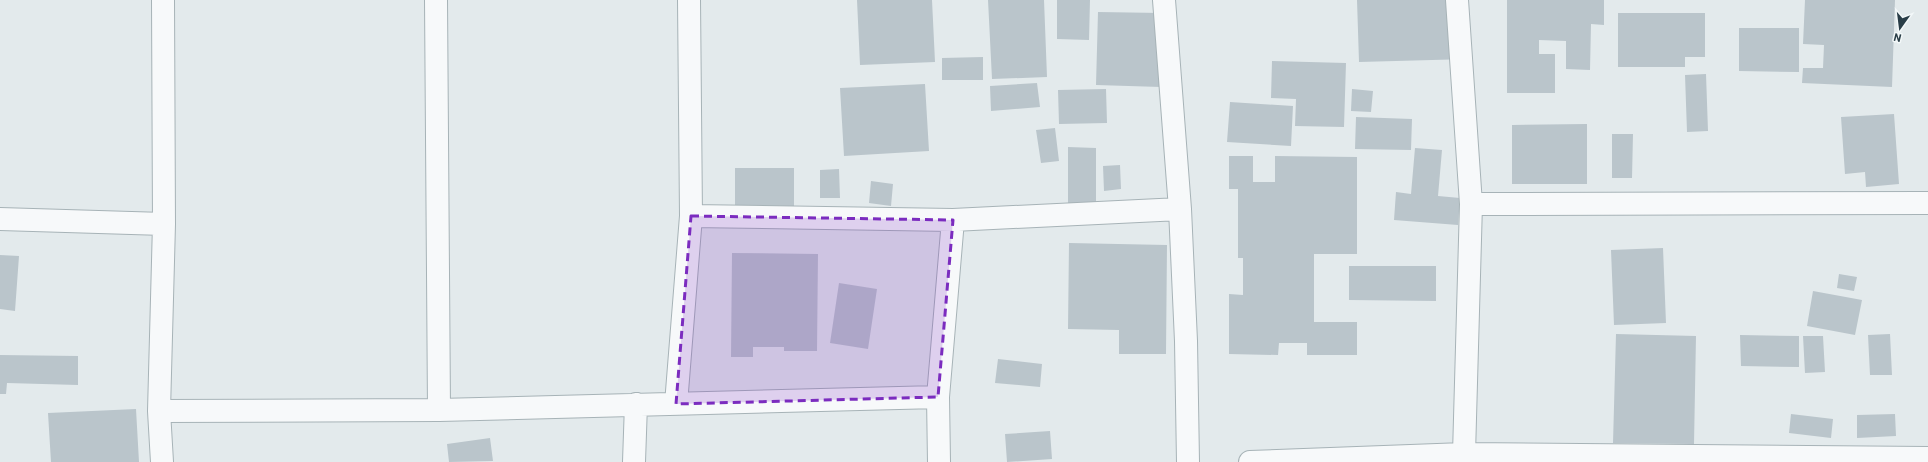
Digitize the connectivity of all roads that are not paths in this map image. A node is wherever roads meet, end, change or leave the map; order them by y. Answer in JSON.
{"nodes":[{"id":1,"x":163,"y":0,"type":"edge"},
{"id":2,"x":436,"y":0,"type":"edge"},
{"id":3,"x":689,"y":0,"type":"edge"},
{"id":4,"x":1164,"y":0,"type":"edge"},
{"id":5,"x":1458,"y":0,"type":"edge"},
{"id":6,"x":1928,"y":203,"type":"edge"},
{"id":7,"x":1472,"y":204,"type":"junction"},
{"id":8,"x":1180,"y":209,"type":"junction"},
{"id":9,"x":691,"y":216,"type":"junction"},
{"id":10,"x":0,"y":219,"type":"edge"},
{"id":11,"x":953,"y":220,"type":"junction"},
{"id":12,"x":164,"y":224,"type":"junction"},
{"id":13,"x":938,"y":397,"type":"junction"},
{"id":14,"x":636,"y":404,"type":"junction"},
{"id":15,"x":676,"y":404,"type":"junction"},
{"id":16,"x":439,"y":410,"type":"junction"},
{"id":17,"x":159,"y":411,"type":"junction"},
{"id":18,"x":1464,"y":454,"type":"junction"},
{"id":19,"x":1928,"y":458,"type":"edge"},
{"id":20,"x":162,"y":462,"type":"edge"},
{"id":21,"x":634,"y":462,"type":"edge"},
{"id":22,"x":939,"y":462,"type":"edge"},
{"id":23,"x":1188,"y":462,"type":"edge"},
{"id":24,"x":1250,"y":462,"type":"edge"}],
"edges":[{"from":1,"to":12,"type":"street"},
{"from":2,"to":16,"type":"street"},
{"from":3,"to":9,"type":"street"},
{"from":4,"to":8,"type":"street"},
{"from":5,"to":7,"type":"street"},
{"from":6,"to":7,"type":"street"},
{"from":7,"to":18,"type":"street"},
{"from":8,"to":11,"type":"street"},
{"from":8,"to":23,"type":"street"},
{"from":9,"to":11,"type":"street"},
{"from":9,"to":15,"type":"street"},
{"from":10,"to":12,"type":"street"},
{"from":11,"to":13,"type":"street"},
{"from":12,"to":17,"type":"street"},
{"from":13,"to":15,"type":"street"},
{"from":13,"to":22,"type":"street"},
{"from":14,"to":15,"type":"street"},
{"from":14,"to":16,"type":"street"},
{"from":14,"to":21,"type":"street"},
{"from":16,"to":17,"type":"street"},
{"from":17,"to":20,"type":"street"},
{"from":18,"to":19,"type":"street"},
{"from":18,"to":24,"type":"street"}]}
